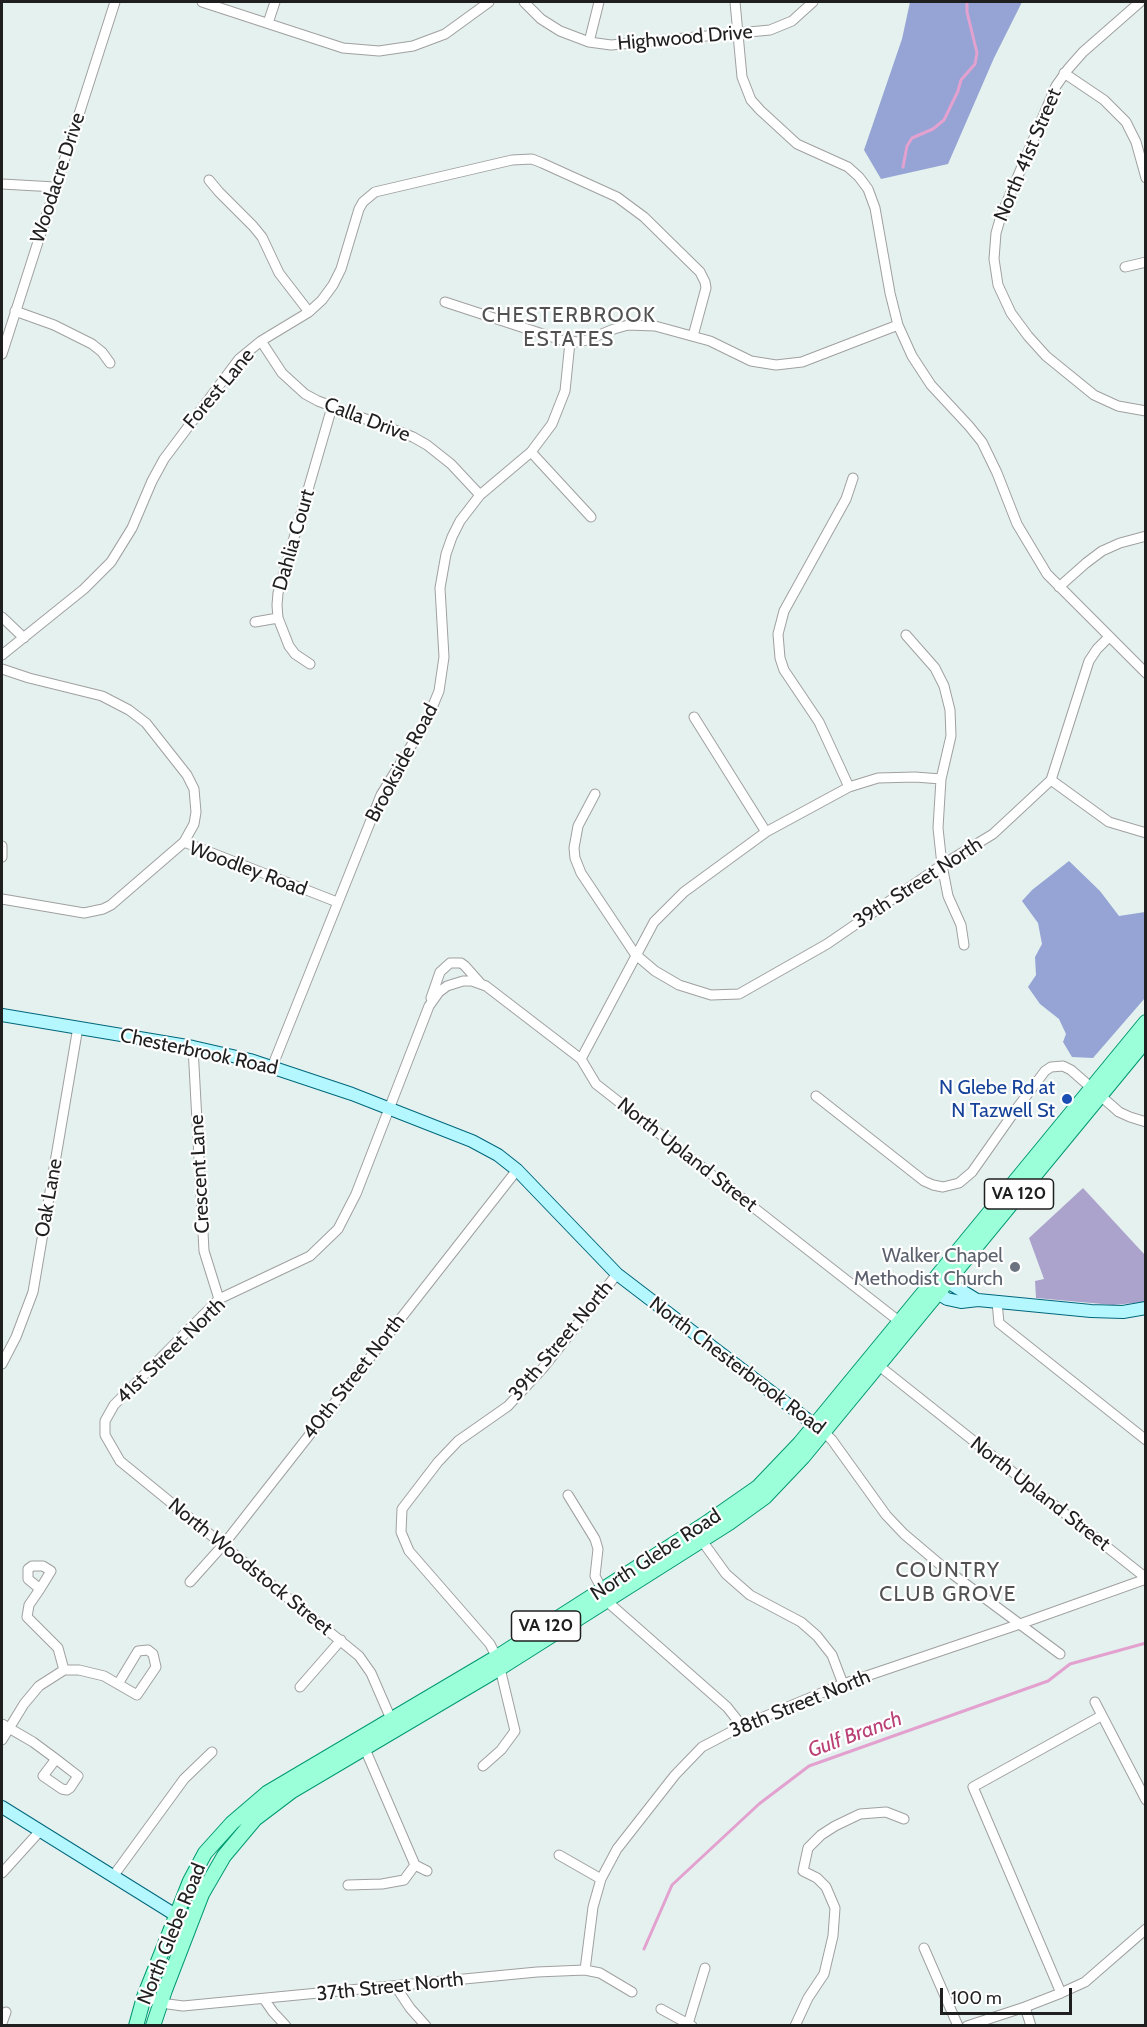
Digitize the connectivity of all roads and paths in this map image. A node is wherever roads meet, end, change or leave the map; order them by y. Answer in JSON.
{"nodes":[{"id":1,"x":115,"y":2,"type":"edge"},
{"id":2,"x":202,"y":2,"type":"edge"},
{"id":3,"x":275,"y":2,"type":"edge"},
{"id":4,"x":489,"y":2,"type":"edge"},
{"id":5,"x":524,"y":2,"type":"edge"},
{"id":6,"x":599,"y":2,"type":"edge"},
{"id":7,"x":735,"y":2,"type":"edge"},
{"id":8,"x":813,"y":2,"type":"edge"},
{"id":9,"x":1140,"y":2,"type":"edge"},
{"id":10,"x":268,"y":23,"type":"junction"},
{"id":11,"x":738,"y":34,"type":"junction"},
{"id":12,"x":589,"y":42,"type":"junction"},
{"id":13,"x":1064,"y":74,"type":"junction"},
{"id":14,"x":1142,"y":147,"type":"edge"},
{"id":15,"x":1146,"y":178,"type":"edge"},
{"id":16,"x":209,"y":180,"type":"dead end"},
{"id":17,"x":2,"y":184,"type":"edge"},
{"id":18,"x":55,"y":188,"type":"junction"},
{"id":19,"x":1146,"y":262,"type":"edge"},
{"id":20,"x":1125,"y":267,"type":"dead end"},
{"id":21,"x":445,"y":302,"type":"dead end"},
{"id":22,"x":15,"y":311,"type":"junction"},
{"id":23,"x":309,"y":312,"type":"junction"},
{"id":24,"x":898,"y":325,"type":"junction"},
{"id":25,"x":693,"y":336,"type":"junction"},
{"id":26,"x":261,"y":341,"type":"junction"},
{"id":27,"x":570,"y":342,"type":"junction"},
{"id":28,"x":2,"y":354,"type":"edge"},
{"id":29,"x":110,"y":363,"type":"dead end"},
{"id":30,"x":332,"y":407,"type":"junction"},
{"id":31,"x":1146,"y":411,"type":"edge"},
{"id":32,"x":531,"y":452,"type":"junction"},
{"id":33,"x":853,"y":478,"type":"dead end"},
{"id":34,"x":480,"y":495,"type":"junction"},
{"id":35,"x":591,"y":517,"type":"dead end"},
{"id":36,"x":1146,"y":536,"type":"edge"},
{"id":37,"x":1059,"y":587,"type":"junction"},
{"id":38,"x":2,"y":617,"type":"edge"},
{"id":39,"x":278,"y":618,"type":"junction"},
{"id":40,"x":255,"y":622,"type":"dead end"},
{"id":41,"x":906,"y":635,"type":"dead end"},
{"id":42,"x":1109,"y":637,"type":"junction"},
{"id":43,"x":24,"y":638,"type":"junction"},
{"id":44,"x":2,"y":655,"type":"edge"},
{"id":45,"x":310,"y":664,"type":"dead end"},
{"id":46,"x":2,"y":669,"type":"edge"},
{"id":47,"x":1146,"y":673,"type":"edge"},
{"id":48,"x":694,"y":717,"type":"dead end"},
{"id":49,"x":941,"y":779,"type":"junction"},
{"id":50,"x":1051,"y":780,"type":"junction"},
{"id":51,"x":849,"y":787,"type":"junction"},
{"id":52,"x":596,"y":794,"type":"dead end"},
{"id":53,"x":766,"y":832,"type":"junction"},
{"id":54,"x":1146,"y":833,"type":"edge"},
{"id":55,"x":184,"y":842,"type":"junction"},
{"id":56,"x":2,"y":846,"type":"edge"},
{"id":57,"x":2,"y":857,"type":"edge"},
{"id":58,"x":942,"y":866,"type":"junction"},
{"id":59,"x":2,"y":899,"type":"edge"},
{"id":60,"x":337,"y":902,"type":"junction"},
{"id":61,"x":964,"y":945,"type":"dead end"},
{"id":62,"x":635,"y":954,"type":"junction"},
{"id":63,"x":481,"y":984,"type":"junction"},
{"id":64,"x":429,"y":1006,"type":"junction"},
{"id":65,"x":2,"y":1015,"type":"edge"},
{"id":66,"x":1146,"y":1022,"type":"edge"},
{"id":67,"x":78,"y":1027,"type":"junction"},
{"id":68,"x":1146,"y":1040,"type":"edge"},
{"id":69,"x":193,"y":1047,"type":"junction"},
{"id":70,"x":581,"y":1059,"type":"junction"},
{"id":71,"x":272,"y":1066,"type":"junction"},
{"id":72,"x":1096,"y":1091,"type":"junction"},
{"id":73,"x":816,"y":1096,"type":"dead end"},
{"id":74,"x":390,"y":1110,"type":"junction"},
{"id":75,"x":1146,"y":1122,"type":"edge"},
{"id":76,"x":517,"y":1170,"type":"junction"},
{"id":77,"x":616,"y":1274,"type":"junction"},
{"id":78,"x":937,"y":1285,"type":"junction"},
{"id":79,"x":219,"y":1299,"type":"junction"},
{"id":80,"x":997,"y":1302,"type":"junction"},
{"id":81,"x":1146,"y":1308,"type":"edge"},
{"id":82,"x":900,"y":1322,"type":"junction"},
{"id":83,"x":2,"y":1364,"type":"edge"},
{"id":84,"x":878,"y":1365,"type":"junction"},
{"id":85,"x":105,"y":1421,"type":"joint"},
{"id":86,"x":819,"y":1428,"type":"junction"},
{"id":87,"x":1146,"y":1440,"type":"edge"},
{"id":88,"x":568,"y":1495,"type":"dead end"},
{"id":89,"x":699,"y":1535,"type":"junction"},
{"id":90,"x":224,"y":1544,"type":"junction"},
{"id":91,"x":1146,"y":1579,"type":"edge"},
{"id":92,"x":190,"y":1582,"type":"dead end"},
{"id":93,"x":39,"y":1589,"type":"dead end"},
{"id":94,"x":605,"y":1595,"type":"junction"},
{"id":95,"x":1020,"y":1624,"type":"junction"},
{"id":96,"x":341,"y":1640,"type":"junction"},
{"id":97,"x":1060,"y":1654,"type":"dead end"},
{"id":98,"x":499,"y":1662,"type":"junction"},
{"id":99,"x":64,"y":1670,"type":"junction"},
{"id":100,"x":118,"y":1684,"type":"junction"},
{"id":101,"x":843,"y":1684,"type":"junction"},
{"id":102,"x":300,"y":1688,"type":"dead end"},
{"id":103,"x":1095,"y":1702,"type":"dead end"},
{"id":104,"x":1101,"y":1716,"type":"junction"},
{"id":105,"x":392,"y":1719,"type":"junction"},
{"id":106,"x":5,"y":1726,"type":"edge"},
{"id":107,"x":742,"y":1726,"type":"junction"},
{"id":108,"x":2,"y":1740,"type":"edge"},
{"id":109,"x":365,"y":1749,"type":"junction"},
{"id":110,"x":212,"y":1752,"type":"dead end"},
{"id":111,"x":56,"y":1759,"type":"dead end"},
{"id":112,"x":483,"y":1766,"type":"dead end"},
{"id":113,"x":1146,"y":1800,"type":"edge"},
{"id":114,"x":2,"y":1807,"type":"edge"},
{"id":115,"x":904,"y":1819,"type":"dead end"},
{"id":116,"x":40,"y":1831,"type":"junction"},
{"id":117,"x":559,"y":1855,"type":"dead end"},
{"id":118,"x":415,"y":1865,"type":"junction"},
{"id":119,"x":427,"y":1871,"type":"dead end"},
{"id":120,"x":2,"y":1873,"type":"edge"},
{"id":121,"x":114,"y":1875,"type":"junction"},
{"id":122,"x":601,"y":1879,"type":"junction"},
{"id":123,"x":348,"y":1885,"type":"dead end"},
{"id":124,"x":176,"y":1915,"type":"junction"},
{"id":125,"x":190,"y":1924,"type":"junction"},
{"id":126,"x":1146,"y":1929,"type":"edge"},
{"id":127,"x":924,"y":1948,"type":"dead end"},
{"id":128,"x":705,"y":1968,"type":"dead end"},
{"id":129,"x":585,"y":1970,"type":"junction"},
{"id":130,"x":396,"y":1987,"type":"junction"},
{"id":131,"x":632,"y":1992,"type":"dead end"},
{"id":132,"x":1061,"y":1993,"type":"junction"},
{"id":133,"x":144,"y":1997,"type":"junction"},
{"id":134,"x":264,"y":1999,"type":"junction"},
{"id":135,"x":160,"y":2002,"type":"junction"},
{"id":136,"x":1024,"y":2007,"type":"junction"},
{"id":137,"x":662,"y":2009,"type":"dead end"},
{"id":138,"x":6,"y":2012,"type":"dead end"},
{"id":139,"x":2,"y":2023,"type":"edge"},
{"id":140,"x":136,"y":2025,"type":"edge"},
{"id":141,"x":153,"y":2025,"type":"edge"},
{"id":142,"x":286,"y":2025,"type":"edge"},
{"id":143,"x":426,"y":2025,"type":"edge"},
{"id":144,"x":690,"y":2025,"type":"edge"},
{"id":145,"x":795,"y":2025,"type":"edge"},
{"id":146,"x":958,"y":2025,"type":"edge"},
{"id":147,"x":967,"y":2025,"type":"edge"},
{"id":148,"x":1032,"y":2025,"type":"edge"}],
"edges":[{"from":1,"to":18,"type":"street","name":"Woodacre Drive"},
{"from":2,"to":10,"type":"street"},
{"from":3,"to":10,"type":"street"},
{"from":4,"to":10,"type":"street"},
{"from":5,"to":12,"type":"street","name":"Highwood Drive"},
{"from":6,"to":12,"type":"street"},
{"from":7,"to":11,"type":"street"},
{"from":8,"to":11,"type":"street","name":"Highwood Drive"},
{"from":9,"to":13,"type":"street","name":"North 41st Street"},
{"from":11,"to":12,"type":"street","name":"Highwood Drive"},
{"from":11,"to":24,"type":"street"},
{"from":13,"to":14,"type":"street"},
{"from":13,"to":31,"type":"street","name":"North 41st Street"},
{"from":14,"to":15,"type":"street"},
{"from":16,"to":23,"type":"street"},
{"from":17,"to":18,"type":"street"},
{"from":18,"to":22,"type":"street","name":"Woodacre Drive"},
{"from":19,"to":20,"type":"street"},
{"from":21,"to":27,"type":"street"},
{"from":22,"to":28,"type":"street","name":"Woodacre Drive"},
{"from":22,"to":29,"type":"street"},
{"from":23,"to":25,"type":"street","name":"Forest Lane"},
{"from":23,"to":26,"type":"street","name":"Forest Lane"},
{"from":24,"to":25,"type":"street"},
{"from":24,"to":37,"type":"street"},
{"from":25,"to":27,"type":"street"},
{"from":26,"to":30,"type":"street","name":"Calla Drive"},
{"from":26,"to":43,"type":"street","name":"Forest Lane"},
{"from":27,"to":32,"type":"street","name":"Brookside Road"},
{"from":30,"to":34,"type":"street","name":"Calla Drive"},
{"from":30,"to":39,"type":"street","name":"Dahlia Court"},
{"from":32,"to":34,"type":"street","name":"Brookside Road"},
{"from":32,"to":35,"type":"street"},
{"from":33,"to":51,"type":"street"},
{"from":34,"to":60,"type":"street","name":"Brookside Road"},
{"from":36,"to":37,"type":"street"},
{"from":37,"to":42,"type":"street"},
{"from":38,"to":43,"type":"street"},
{"from":39,"to":40,"type":"street"},
{"from":39,"to":45,"type":"street","name":"Dahlia Court"},
{"from":41,"to":49,"type":"street"},
{"from":42,"to":47,"type":"street"},
{"from":42,"to":50,"type":"street","name":"39th Street North"},
{"from":43,"to":44,"type":"street","name":"Forest Lane"},
{"from":46,"to":55,"type":"street"},
{"from":48,"to":53,"type":"street"},
{"from":49,"to":51,"type":"street"},
{"from":49,"to":58,"type":"street"},
{"from":50,"to":54,"type":"street"},
{"from":50,"to":58,"type":"street","name":"39th Street North"},
{"from":51,"to":53,"type":"street"},
{"from":52,"to":62,"type":"street","name":"39th Street North"},
{"from":53,"to":62,"type":"street"},
{"from":55,"to":59,"type":"street","name":"Woodley Road"},
{"from":55,"to":60,"type":"street","name":"Woodley Road"},
{"from":56,"to":57,"type":"street"},
{"from":58,"to":61,"type":"street"},
{"from":58,"to":62,"type":"street","name":"39th Street North"},
{"from":60,"to":71,"type":"street","name":"Brookside Road"},
{"from":62,"to":70,"type":"street"},
{"from":63,"to":64,"type":"street"},
{"from":63,"to":64,"type":"street","name":"North Upland Street"},
{"from":63,"to":70,"type":"street","name":"North Upland Street"},
{"from":64,"to":74,"type":"street","name":"41st Street North"},
{"from":65,"to":67,"type":"street","name":"Chesterbrook Road"},
{"from":66,"to":72,"type":"main road","name":"North Glebe Road","number":"VA 120"},
{"from":67,"to":69,"type":"street","name":"Chesterbrook Road"},
{"from":67,"to":83,"type":"street","name":"Oak Lane"},
{"from":68,"to":72,"type":"main road","name":"North Glebe Road","number":"VA 120"},
{"from":69,"to":71,"type":"street","name":"Chesterbrook Road"},
{"from":69,"to":79,"type":"street","name":"Crescent Lane"},
{"from":70,"to":82,"type":"street","name":"North Upland Street"},
{"from":71,"to":74,"type":"street","name":"Chesterbrook Road"},
{"from":72,"to":73,"type":"street"},
{"from":72,"to":75,"type":"street"},
{"from":72,"to":78,"type":"main road","name":"North Glebe Road","number":"VA 120"},
{"from":74,"to":76,"type":"street","name":"North Chesterbrook Road"},
{"from":74,"to":79,"type":"street","name":"41st Street North"},
{"from":76,"to":77,"type":"street","name":"North Chesterbrook Road"},
{"from":76,"to":90,"type":"street","name":"40th Street North"},
{"from":77,"to":86,"type":"street","name":"North Chesterbrook Road"},
{"from":77,"to":98,"type":"street","name":"39th Street North"},
{"from":78,"to":80,"type":"street"},
{"from":78,"to":82,"type":"main road","name":"North Glebe Road","number":"VA 120"},
{"from":78,"to":84,"type":"main road","name":"North Glebe Road","number":"VA 120"},
{"from":79,"to":85,"type":"street","name":"41st Street North"},
{"from":80,"to":81,"type":"street"},
{"from":80,"to":87,"type":"street"},
{"from":82,"to":86,"type":"main road","name":"North Glebe Road","number":"VA 120"},
{"from":84,"to":86,"type":"main road","name":"North Glebe Road","number":"VA 120"},
{"from":84,"to":91,"type":"street","name":"North Upland Street"},
{"from":85,"to":90,"type":"street","name":"North Woodstock Street"},
{"from":86,"to":89,"type":"main road","name":"North Glebe Road","number":"VA 120"},
{"from":86,"to":95,"type":"street","name":"North Chesterbrook Road"},
{"from":88,"to":94,"type":"street"},
{"from":89,"to":94,"type":"main road","name":"North Glebe Road","number":"VA 120"},
{"from":89,"to":101,"type":"street"},
{"from":90,"to":92,"type":"street","name":"40th Street North"},
{"from":90,"to":96,"type":"street","name":"North Woodstock Street"},
{"from":91,"to":95,"type":"street","name":"38th Street North"},
{"from":93,"to":99,"type":"street"},
{"from":94,"to":98,"type":"main road","name":"North Glebe Road","number":"VA 120"},
{"from":94,"to":107,"type":"street"},
{"from":95,"to":97,"type":"street","name":"North Chesterbrook Road"},
{"from":95,"to":101,"type":"street","name":"38th Street North"},
{"from":96,"to":102,"type":"street"},
{"from":96,"to":105,"type":"street","name":"North Woodstock Street"},
{"from":98,"to":105,"type":"main road","name":"North Glebe Road","number":"VA 120"},
{"from":98,"to":109,"type":"main road","name":"North Glebe Road","number":"VA 120"},
{"from":98,"to":112,"type":"street"},
{"from":99,"to":100,"type":"street"},
{"from":99,"to":106,"type":"street"},
{"from":100,"to":100,"type":"street"},
{"from":101,"to":107,"type":"street","name":"38th Street North"},
{"from":103,"to":104,"type":"street"},
{"from":104,"to":113,"type":"street"},
{"from":104,"to":132,"type":"street"},
{"from":105,"to":124,"type":"main road","name":"North Glebe Road","number":"VA 120"},
{"from":106,"to":108,"type":"street"},
{"from":106,"to":111,"type":"street"},
{"from":107,"to":122,"type":"street","name":"38th Street North"},
{"from":109,"to":118,"type":"street"},
{"from":109,"to":125,"type":"main road","name":"North Glebe Road","number":"VA 120"},
{"from":110,"to":121,"type":"street"},
{"from":114,"to":116,"type":"street"},
{"from":115,"to":145,"type":"street"},
{"from":116,"to":120,"type":"street"},
{"from":116,"to":121,"type":"street"},
{"from":117,"to":122,"type":"street"},
{"from":118,"to":119,"type":"street"},
{"from":118,"to":123,"type":"street"},
{"from":121,"to":124,"type":"street"},
{"from":122,"to":129,"type":"street","name":"38th Street North"},
{"from":124,"to":125,"type":"street"},
{"from":124,"to":133,"type":"main road","name":"North Glebe Road","number":"VA 120"},
{"from":125,"to":135,"type":"main road","name":"North Glebe Road","number":"VA 120"},
{"from":126,"to":132,"type":"street"},
{"from":127,"to":146,"type":"street"},
{"from":128,"to":144,"type":"street"},
{"from":129,"to":130,"type":"street","name":"37th Street North"},
{"from":129,"to":131,"type":"street","name":"37th Street North"},
{"from":130,"to":134,"type":"street","name":"37th Street North"},
{"from":130,"to":143,"type":"street"},
{"from":132,"to":136,"type":"street"},
{"from":133,"to":135,"type":"street","name":"37th Street North"},
{"from":133,"to":140,"type":"main road","name":"North Glebe Road","number":"VA 120"},
{"from":134,"to":135,"type":"street","name":"37th Street North"},
{"from":134,"to":142,"type":"street"},
{"from":135,"to":141,"type":"main road","name":"North Glebe Road","number":"VA 120"},
{"from":136,"to":147,"type":"street"},
{"from":136,"to":148,"type":"street"},
{"from":137,"to":144,"type":"street"},
{"from":138,"to":139,"type":"street"}]}
